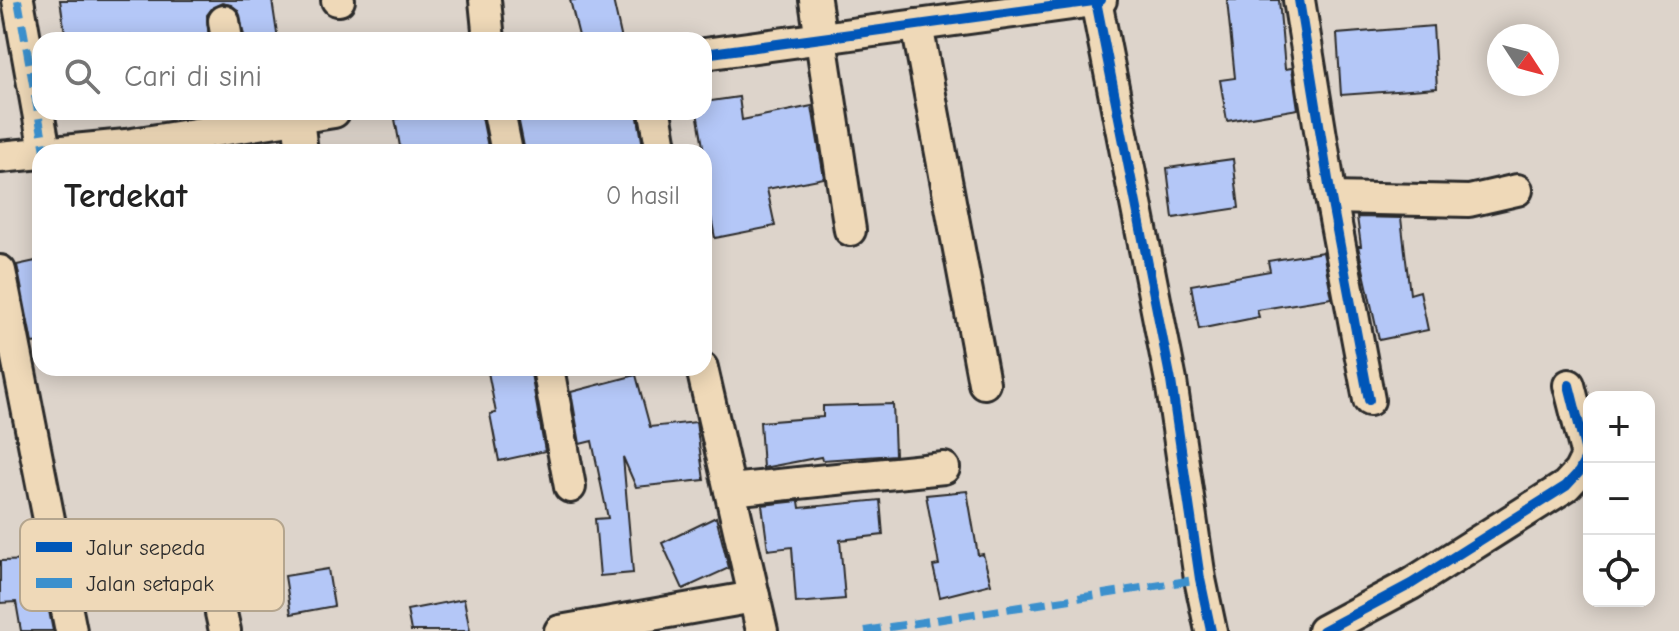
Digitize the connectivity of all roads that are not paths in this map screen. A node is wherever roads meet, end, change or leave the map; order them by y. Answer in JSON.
{"nodes":[{"id":1,"x":18,"y":0,"type":"edge"},
{"id":2,"x":485,"y":0,"type":"edge"},
{"id":3,"x":815,"y":0,"type":"edge"},
{"id":4,"x":1098,"y":0,"type":"edge"},
{"id":5,"x":1299,"y":0,"type":"edge"},
{"id":6,"x":917,"y":25,"type":"junction"},
{"id":7,"x":488,"y":32,"type":"edge"},
{"id":8,"x":822,"y":40,"type":"junction"},
{"id":9,"x":712,"y":53,"type":"edge"},
{"id":10,"x":32,"y":78,"type":"edge"},
{"id":11,"x":39,"y":120,"type":"edge"},
{"id":12,"x":237,"y":120,"type":"edge"},
{"id":13,"x":298,"y":120,"type":"edge"},
{"id":14,"x":501,"y":120,"type":"edge"},
{"id":15,"x":656,"y":120,"type":"edge"},
{"id":16,"x":44,"y":144,"type":"edge"},
{"id":17,"x":146,"y":144,"type":"edge"},
{"id":18,"x":301,"y":144,"type":"edge"},
{"id":19,"x":505,"y":144,"type":"edge"},
{"id":20,"x":661,"y":144,"type":"edge"},
{"id":21,"x":32,"y":153,"type":"edge"},
{"id":22,"x":0,"y":157,"type":"edge"},
{"id":23,"x":1517,"y":190,"type":"dead end"},
{"id":24,"x":1331,"y":198,"type":"junction"},
{"id":25,"x":850,"y":230,"type":"dead end"},
{"id":26,"x":0,"y":271,"type":"edge"},
{"id":27,"x":549,"y":376,"type":"edge"},
{"id":28,"x":704,"y":376,"type":"edge"},
{"id":29,"x":984,"y":383,"type":"dead end"},
{"id":30,"x":1569,"y":385,"type":"dead end"},
{"id":31,"x":1369,"y":400,"type":"dead end"},
{"id":32,"x":944,"y":468,"type":"dead end"},
{"id":33,"x":570,"y":487,"type":"dead end"},
{"id":34,"x":730,"y":490,"type":"junction"},
{"id":35,"x":49,"y":519,"type":"edge"},
{"id":36,"x":754,"y":597,"type":"junction"},
{"id":37,"x":67,"y":611,"type":"edge"},
{"id":38,"x":71,"y":631,"type":"edge"},
{"id":39,"x":560,"y":631,"type":"edge"},
{"id":40,"x":762,"y":631,"type":"edge"},
{"id":41,"x":1211,"y":631,"type":"edge"},
{"id":42,"x":1323,"y":631,"type":"edge"}],
"edges":[{"from":1,"to":10,"type":"street"},
{"from":2,"to":7,"type":"street"},
{"from":3,"to":8,"type":"street"},
{"from":4,"to":6,"type":"street"},
{"from":4,"to":41,"type":"street"},
{"from":5,"to":24,"type":"street"},
{"from":6,"to":8,"type":"street"},
{"from":6,"to":29,"type":"street"},
{"from":8,"to":9,"type":"street"},
{"from":8,"to":25,"type":"street"},
{"from":11,"to":16,"type":"street"},
{"from":12,"to":17,"type":"street"},
{"from":13,"to":18,"type":"street"},
{"from":14,"to":19,"type":"street"},
{"from":15,"to":20,"type":"street"},
{"from":21,"to":22,"type":"street"},
{"from":23,"to":24,"type":"street"},
{"from":24,"to":31,"type":"street"},
{"from":26,"to":35,"type":"street"},
{"from":27,"to":33,"type":"street"},
{"from":28,"to":34,"type":"street"},
{"from":30,"to":42,"type":"street"},
{"from":32,"to":34,"type":"street"},
{"from":34,"to":36,"type":"street"},
{"from":36,"to":39,"type":"street"},
{"from":36,"to":40,"type":"street"},
{"from":37,"to":38,"type":"street"}]}
